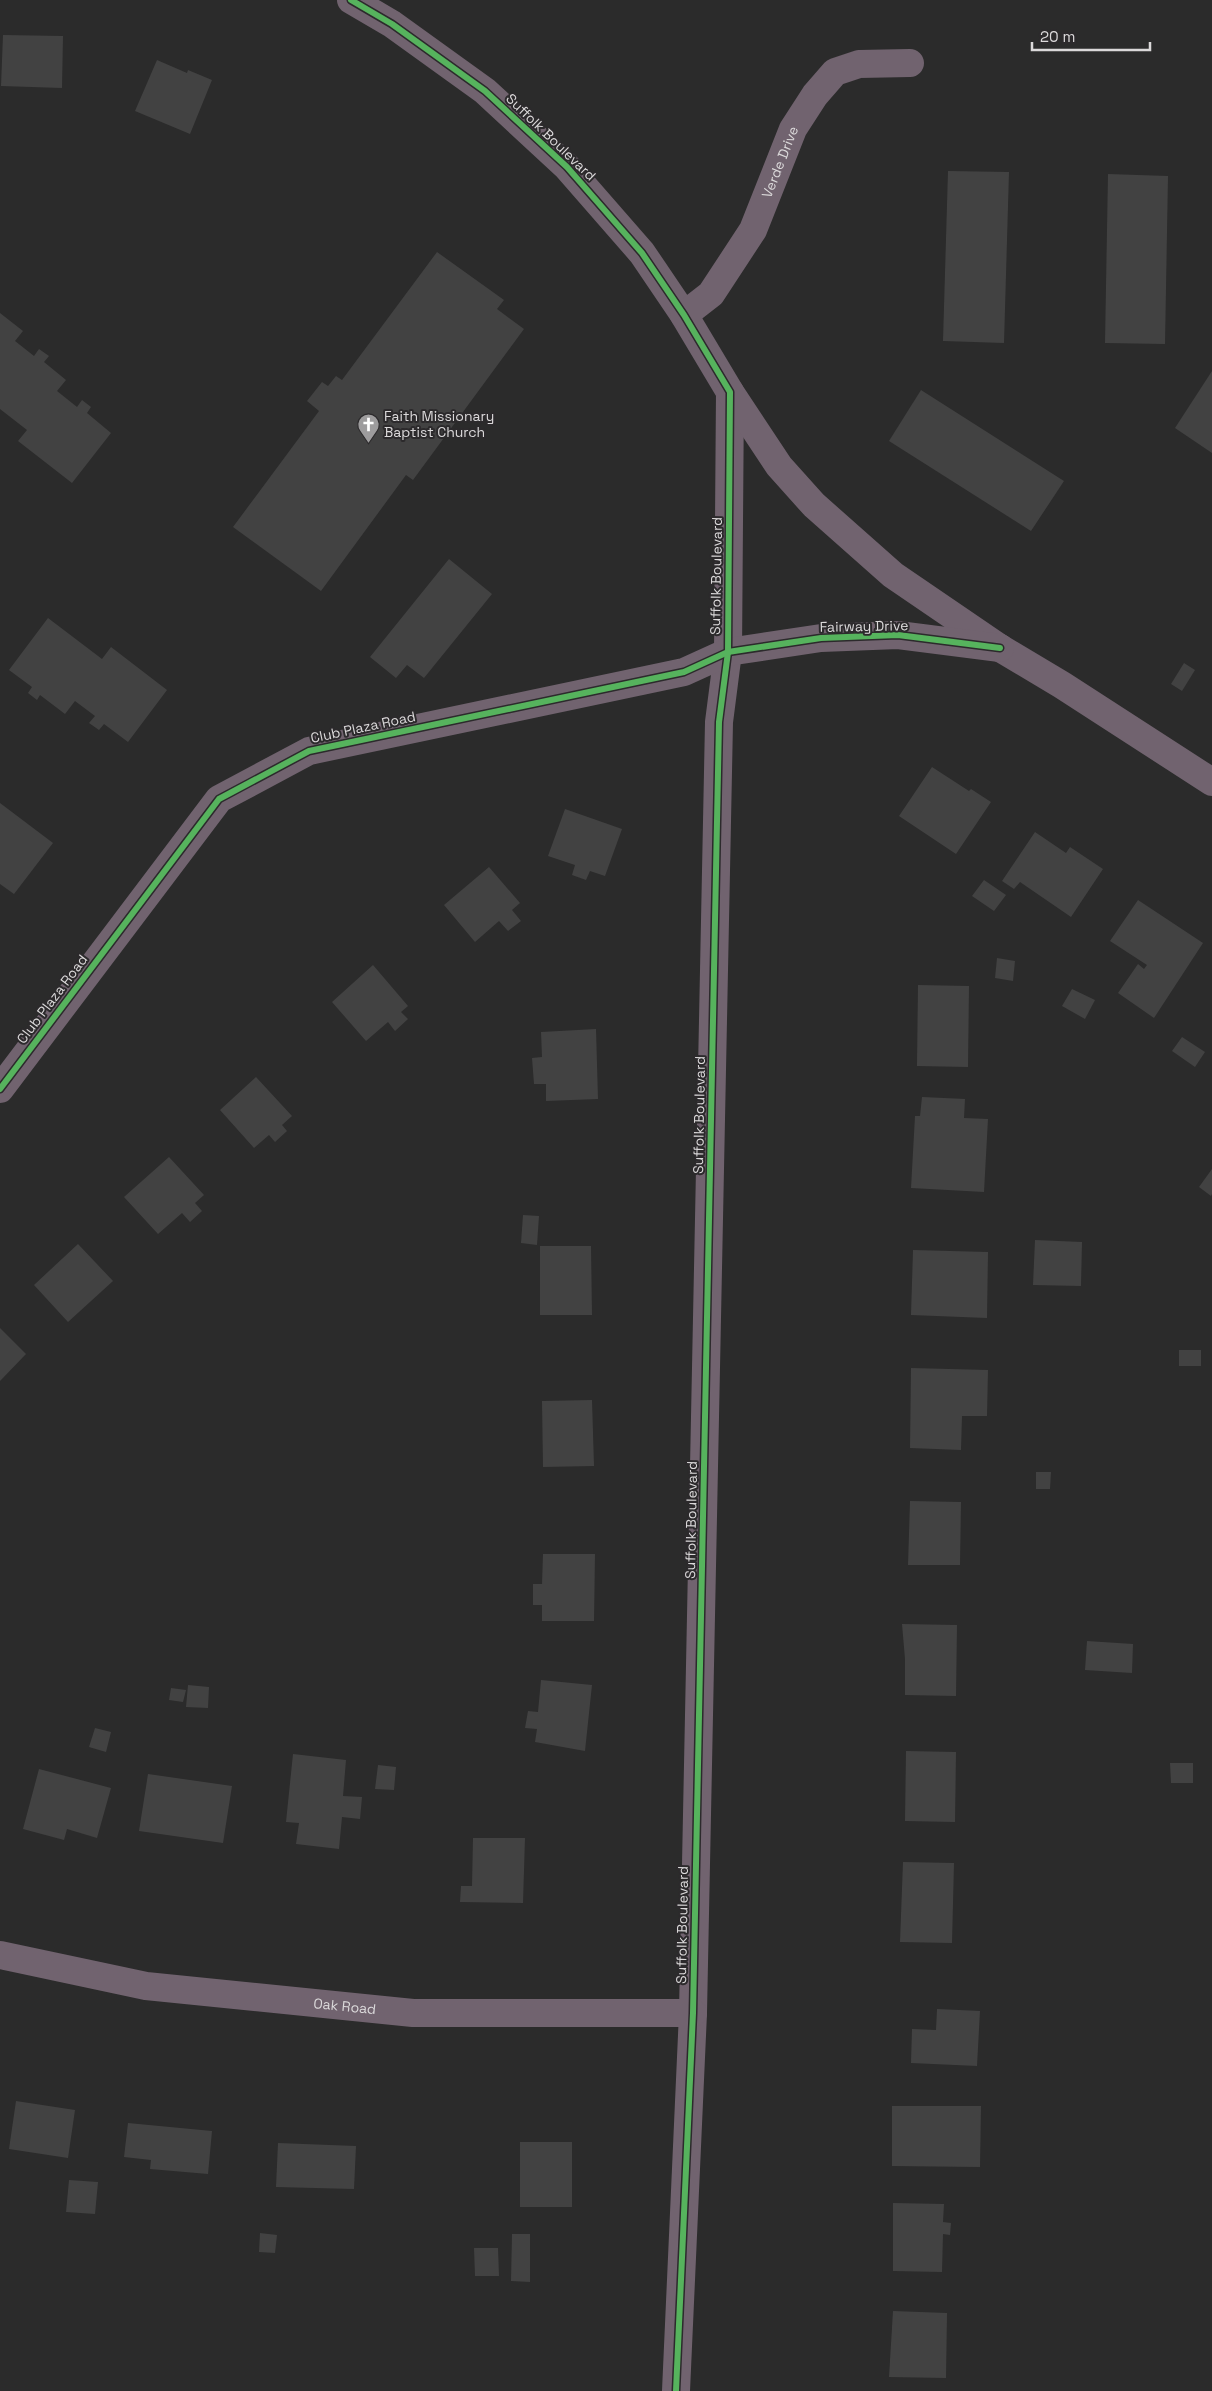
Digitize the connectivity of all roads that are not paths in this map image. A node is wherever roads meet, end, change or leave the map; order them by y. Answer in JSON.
{"nodes":[{"id":1,"x":351,"y":0,"type":"edge"},
{"id":2,"x":910,"y":63,"type":"dead end"},
{"id":3,"x":684,"y":315,"type":"junction"},
{"id":4,"x":730,"y":392,"type":"junction"},
{"id":5,"x":1000,"y":648,"type":"junction"},
{"id":6,"x":728,"y":652,"type":"junction"},
{"id":7,"x":1212,"y":782,"type":"edge"},
{"id":8,"x":0,"y":1089,"type":"edge"},
{"id":9,"x":0,"y":1955,"type":"edge"},
{"id":10,"x":693,"y":2013,"type":"junction"},
{"id":11,"x":676,"y":2391,"type":"edge"}],
"edges":[{"from":1,"to":3,"type":"street","name":"Suffolk Boulevard"},
{"from":2,"to":3,"type":"street","name":"Verde Drive"},
{"from":3,"to":4,"type":"street","name":"Suffolk Boulevard"},
{"from":4,"to":5,"type":"street","name":"Fairway Drive"},
{"from":4,"to":6,"type":"street","name":"Suffolk Boulevard"},
{"from":5,"to":6,"type":"street","name":"Fairway Drive"},
{"from":5,"to":7,"type":"street","name":"Fairway Drive"},
{"from":6,"to":8,"type":"street","name":"Club Plaza Road"},
{"from":6,"to":10,"type":"street","name":"Suffolk Boulevard"},
{"from":9,"to":10,"type":"street","name":"Oak Road"},
{"from":10,"to":11,"type":"street","name":"Suffolk Boulevard"}]}
